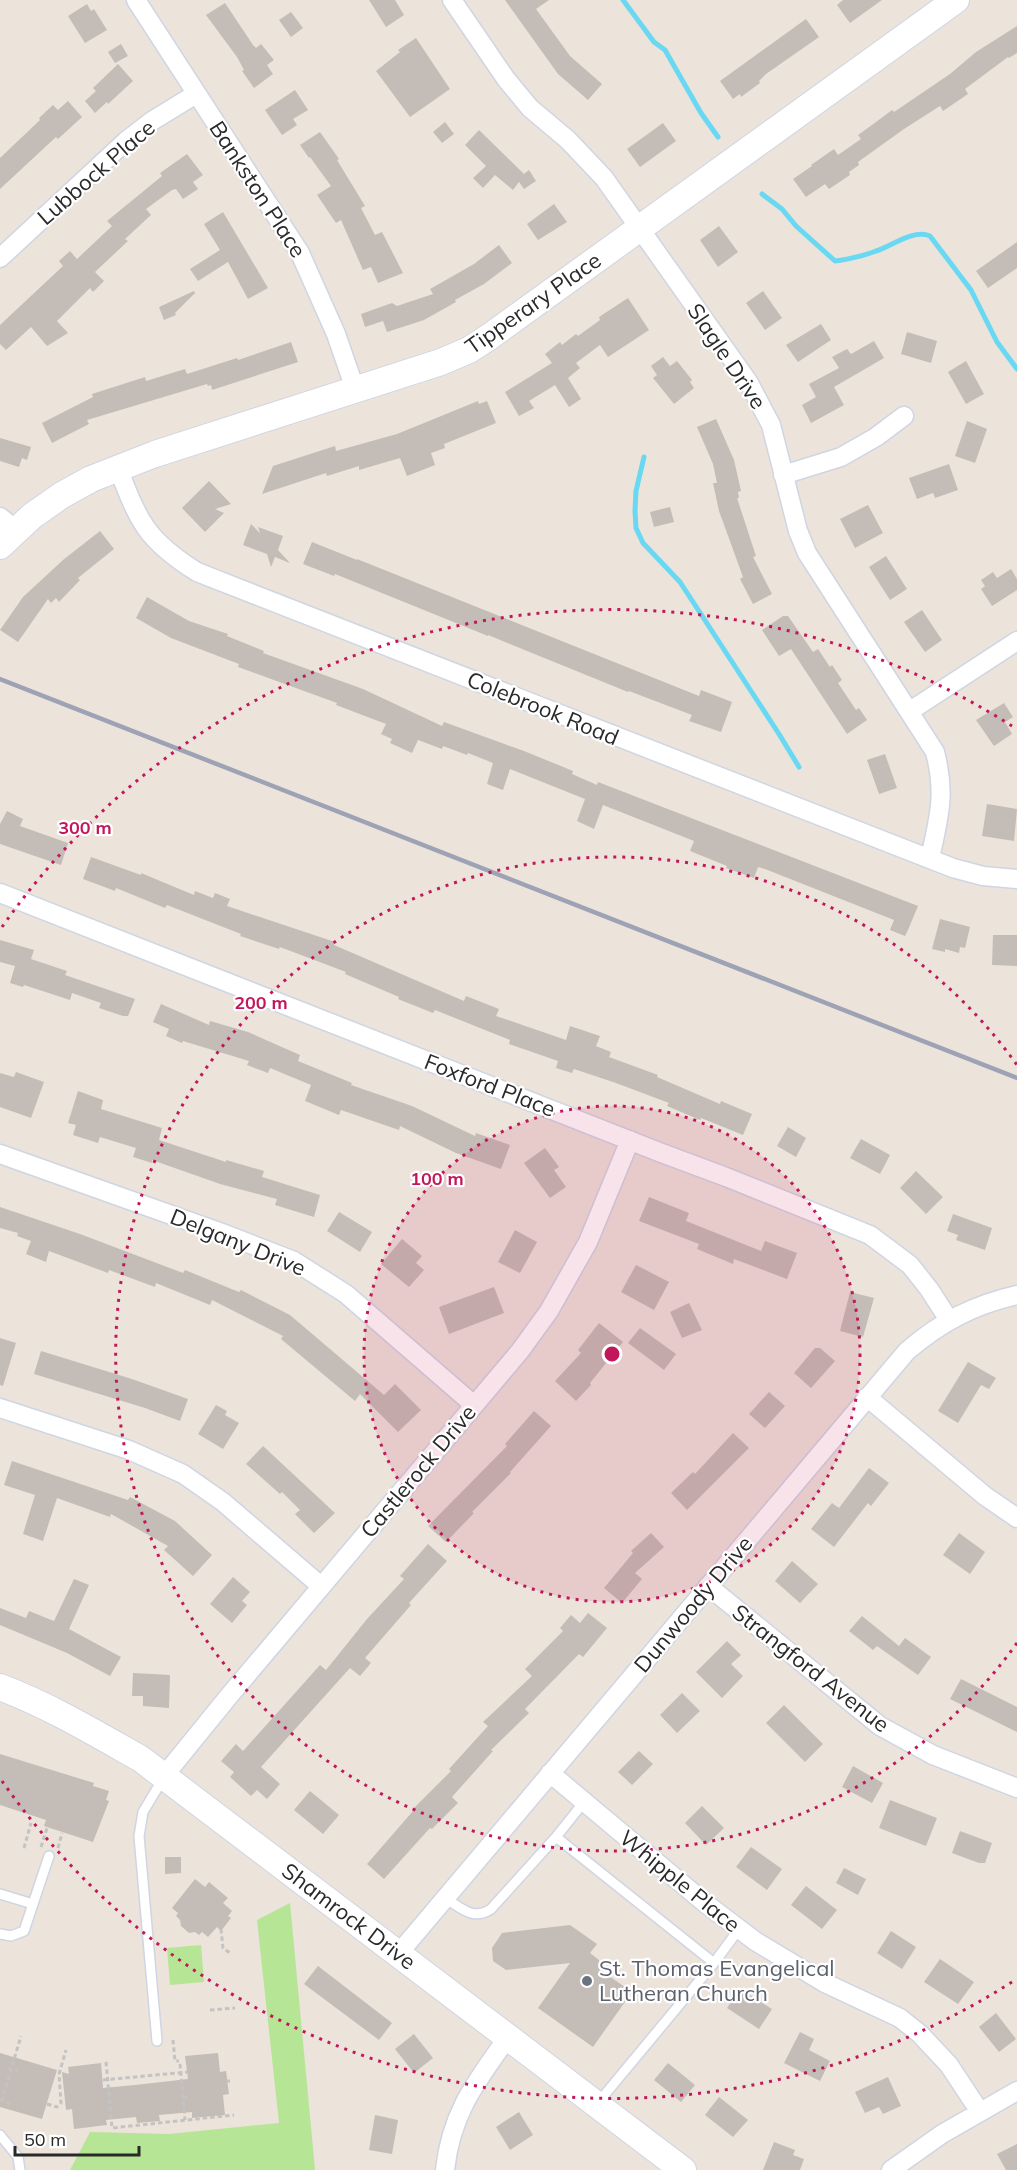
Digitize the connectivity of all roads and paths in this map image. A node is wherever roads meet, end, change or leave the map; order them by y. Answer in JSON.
{"nodes":[{"id":1,"x":136,"y":0,"type":"edge"},
{"id":2,"x":452,"y":0,"type":"edge"},
{"id":3,"x":956,"y":0,"type":"edge"},
{"id":4,"x":196,"y":94,"type":"junction"},
{"id":5,"x":638,"y":229,"type":"junction"},
{"id":6,"x":0,"y":258,"type":"edge"},
{"id":7,"x":355,"y":389,"type":"junction"},
{"id":8,"x":904,"y":416,"type":"dead end"},
{"id":9,"x":118,"y":468,"type":"junction"},
{"id":10,"x":783,"y":475,"type":"junction"},
{"id":11,"x":5,"y":531,"type":"edge"},
{"id":12,"x":1017,"y":641,"type":"edge"},
{"id":13,"x":910,"y":711,"type":"junction"},
{"id":14,"x":930,"y":858,"type":"junction"},
{"id":15,"x":1017,"y":879,"type":"edge"},
{"id":16,"x":0,"y":893,"type":"edge"},
{"id":17,"x":630,"y":1140,"type":"junction"},
{"id":18,"x":0,"y":1154,"type":"edge"},
{"id":19,"x":1017,"y":1295,"type":"edge"},
{"id":20,"x":949,"y":1320,"type":"junction"},
{"id":21,"x":867,"y":1397,"type":"junction"},
{"id":22,"x":474,"y":1405,"type":"junction"},
{"id":23,"x":0,"y":1408,"type":"edge"},
{"id":24,"x":1017,"y":1518,"type":"edge"},
{"id":25,"x":321,"y":1586,"type":"junction"},
{"id":26,"x":708,"y":1586,"type":"junction"},
{"id":27,"x":0,"y":1687,"type":"edge"},
{"id":28,"x":550,"y":1773,"type":"junction"},
{"id":29,"x":164,"y":1776,"type":"junction"},
{"id":30,"x":1017,"y":1788,"type":"edge"},
{"id":31,"x":584,"y":1802,"type":"junction"},
{"id":32,"x":31,"y":1823,"type":"dead end"},
{"id":33,"x":47,"y":1828,"type":"dead end"},
{"id":34,"x":62,"y":1833,"type":"dead end"},
{"id":35,"x":556,"y":1837,"type":"junction"},
{"id":36,"x":24,"y":1848,"type":"dead end"},
{"id":37,"x":58,"y":1849,"type":"dead end"},
{"id":38,"x":44,"y":1854,"type":"joint"},
{"id":39,"x":0,"y":1894,"type":"edge"},
{"id":40,"x":445,"y":1898,"type":"junction"},
{"id":41,"x":33,"y":1904,"type":"junction"},
{"id":42,"x":221,"y":1929,"type":"dead end"},
{"id":43,"x":739,"y":1929,"type":"junction"},
{"id":44,"x":0,"y":1934,"type":"edge"},
{"id":45,"x":230,"y":1953,"type":"dead end"},
{"id":46,"x":399,"y":1953,"type":"junction"},
{"id":47,"x":714,"y":1963,"type":"junction"},
{"id":48,"x":235,"y":2008,"type":"dead end"},
{"id":49,"x":210,"y":2010,"type":"dead end"},
{"id":50,"x":21,"y":2036,"type":"dead end"},
{"id":51,"x":508,"y":2037,"type":"junction"},
{"id":52,"x":173,"y":2040,"type":"dead end"},
{"id":53,"x":157,"y":2041,"type":"dead end"},
{"id":54,"x":66,"y":2050,"type":"dead end"},
{"id":55,"x":106,"y":2062,"type":"dead end"},
{"id":56,"x":9,"y":2068,"type":"junction"},
{"id":57,"x":18,"y":2071,"type":"dead end"},
{"id":58,"x":180,"y":2072,"type":"junction"},
{"id":59,"x":187,"y":2072,"type":"dead end"},
{"id":60,"x":157,"y":2075,"type":"junction"},
{"id":61,"x":131,"y":2077,"type":"junction"},
{"id":62,"x":105,"y":2080,"type":"junction"},
{"id":63,"x":157,"y":2082,"type":"dead end"},
{"id":64,"x":132,"y":2085,"type":"dead end"},
{"id":65,"x":1017,"y":2091,"type":"edge"},
{"id":66,"x":190,"y":2097,"type":"dead end"},
{"id":67,"x":183,"y":2098,"type":"junction"},
{"id":68,"x":10,"y":2104,"type":"dead end"},
{"id":69,"x":47,"y":2104,"type":"dead end"},
{"id":70,"x":110,"y":2105,"type":"junction"},
{"id":71,"x":597,"y":2105,"type":"junction"},
{"id":72,"x":105,"y":2106,"type":"dead end"},
{"id":73,"x":980,"y":2112,"type":"junction"},
{"id":74,"x":234,"y":2115,"type":"dead end"},
{"id":75,"x":185,"y":2120,"type":"junction"},
{"id":76,"x":0,"y":2135,"type":"edge"},
{"id":77,"x":20,"y":2170,"type":"edge"},
{"id":78,"x":445,"y":2170,"type":"edge"},
{"id":79,"x":683,"y":2170,"type":"edge"},
{"id":80,"x":891,"y":2170,"type":"edge"}],
"edges":[{"from":1,"to":4,"type":"street","name":"Bankston Place"},
{"from":2,"to":5,"type":"street","name":"Slagle Drive"},
{"from":3,"to":5,"type":"street","name":"Tipperary Place"},
{"from":4,"to":6,"type":"street","name":"Lubbock Place"},
{"from":4,"to":7,"type":"street","name":"Bankston Place"},
{"from":5,"to":7,"type":"street","name":"Tipperary Place"},
{"from":5,"to":10,"type":"street","name":"Slagle Drive"},
{"from":7,"to":9,"type":"street","name":"Tipperary Place"},
{"from":8,"to":10,"type":"street"},
{"from":9,"to":11,"type":"street","name":"Tipperary Place"},
{"from":9,"to":14,"type":"street","name":"Colebrook Road"},
{"from":10,"to":13,"type":"street","name":"Slagle Drive"},
{"from":12,"to":13,"type":"street"},
{"from":13,"to":14,"type":"street","name":"Slagle Drive"},
{"from":14,"to":15,"type":"street","name":"Colebrook Road"},
{"from":16,"to":17,"type":"street","name":"Foxford Place"},
{"from":17,"to":20,"type":"street","name":"Foxford Place"},
{"from":17,"to":22,"type":"street","name":"Castlerock Drive"},
{"from":18,"to":22,"type":"street","name":"Delgany Drive"},
{"from":19,"to":20,"type":"street","name":"Dunwoody Drive"},
{"from":20,"to":21,"type":"street","name":"Dunwoody Drive"},
{"from":21,"to":24,"type":"street"},
{"from":21,"to":26,"type":"street","name":"Dunwoody Drive"},
{"from":22,"to":25,"type":"street","name":"Castlerock Drive"},
{"from":23,"to":25,"type":"street"},
{"from":25,"to":29,"type":"street","name":"Castlerock Drive"},
{"from":26,"to":28,"type":"street","name":"Dunwoody Drive"},
{"from":26,"to":30,"type":"street","name":"Strangford Avenue"},
{"from":27,"to":29,"type":"street","name":"Shamrock Drive"},
{"from":28,"to":31,"type":"street","name":"Whipple Place"},
{"from":28,"to":40,"type":"street","name":"Dunwoody Drive"},
{"from":29,"to":46,"type":"street","name":"Shamrock Drive"},
{"from":29,"to":53,"type":"lane"},
{"from":31,"to":35,"type":"lane"},
{"from":31,"to":43,"type":"street","name":"Whipple Place"},
{"from":32,"to":36,"type":"path"},
{"from":33,"to":38,"type":"path"},
{"from":34,"to":37,"type":"path"},
{"from":35,"to":40,"type":"lane"},
{"from":35,"to":47,"type":"lane"},
{"from":38,"to":41,"type":"lane"},
{"from":39,"to":41,"type":"lane"},
{"from":40,"to":46,"type":"street","name":"Dunwoody Drive"},
{"from":41,"to":44,"type":"lane"},
{"from":42,"to":45,"type":"path"},
{"from":43,"to":47,"type":"lane"},
{"from":43,"to":73,"type":"street","name":"Whipple Place"},
{"from":46,"to":51,"type":"street","name":"Shamrock Drive"},
{"from":47,"to":71,"type":"lane"},
{"from":48,"to":49,"type":"path"},
{"from":50,"to":56,"type":"path"},
{"from":51,"to":71,"type":"street","name":"Shamrock Drive"},
{"from":51,"to":78,"type":"street"},
{"from":52,"to":58,"type":"path"},
{"from":54,"to":69,"type":"path"},
{"from":55,"to":62,"type":"path"},
{"from":56,"to":57,"type":"path"},
{"from":56,"to":68,"type":"path"},
{"from":58,"to":59,"type":"path"},
{"from":58,"to":60,"type":"path"},
{"from":58,"to":67,"type":"path"},
{"from":60,"to":61,"type":"path"},
{"from":60,"to":63,"type":"path"},
{"from":61,"to":62,"type":"path"},
{"from":61,"to":64,"type":"path"},
{"from":62,"to":70,"type":"path"},
{"from":65,"to":73,"type":"street"},
{"from":66,"to":67,"type":"path"},
{"from":67,"to":75,"type":"path"},
{"from":70,"to":72,"type":"path"},
{"from":70,"to":75,"type":"path"},
{"from":71,"to":79,"type":"street","name":"Shamrock Drive"},
{"from":73,"to":80,"type":"street"},
{"from":74,"to":75,"type":"path"},
{"from":76,"to":77,"type":"lane"}]}
